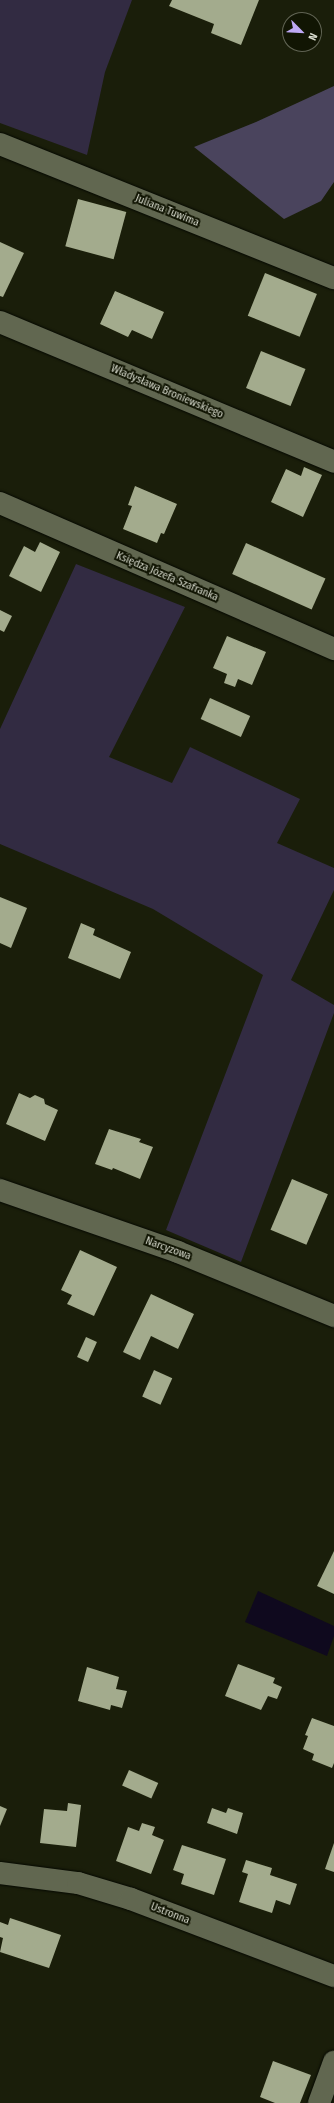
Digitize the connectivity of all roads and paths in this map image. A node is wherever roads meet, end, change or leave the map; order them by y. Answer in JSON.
{"nodes":[{"id":1,"x":0,"y":144,"type":"edge"},
{"id":2,"x":334,"y":278,"type":"edge"},
{"id":3,"x":0,"y":322,"type":"edge"},
{"id":4,"x":334,"y":462,"type":"edge"},
{"id":5,"x":0,"y":503,"type":"edge"},
{"id":6,"x":334,"y":649,"type":"edge"},
{"id":7,"x":0,"y":1190,"type":"edge"},
{"id":8,"x":334,"y":1316,"type":"edge"},
{"id":9,"x":0,"y":1873,"type":"edge"},
{"id":10,"x":334,"y":1976,"type":"edge"},
{"id":11,"x":334,"y":2062,"type":"edge"},
{"id":12,"x":319,"y":2103,"type":"edge"}],
"edges":[{"from":1,"to":2,"type":"street","name":"Juliana Tuwima"},
{"from":3,"to":4,"type":"street","name":"Władysława Broniewskiego"},
{"from":5,"to":6,"type":"street","name":"Księdza Józefa Szafranka"},
{"from":7,"to":8,"type":"street","name":"Narcyzowa"},
{"from":9,"to":10,"type":"street","name":"Ustronna"},
{"from":11,"to":12,"type":"street"}]}
